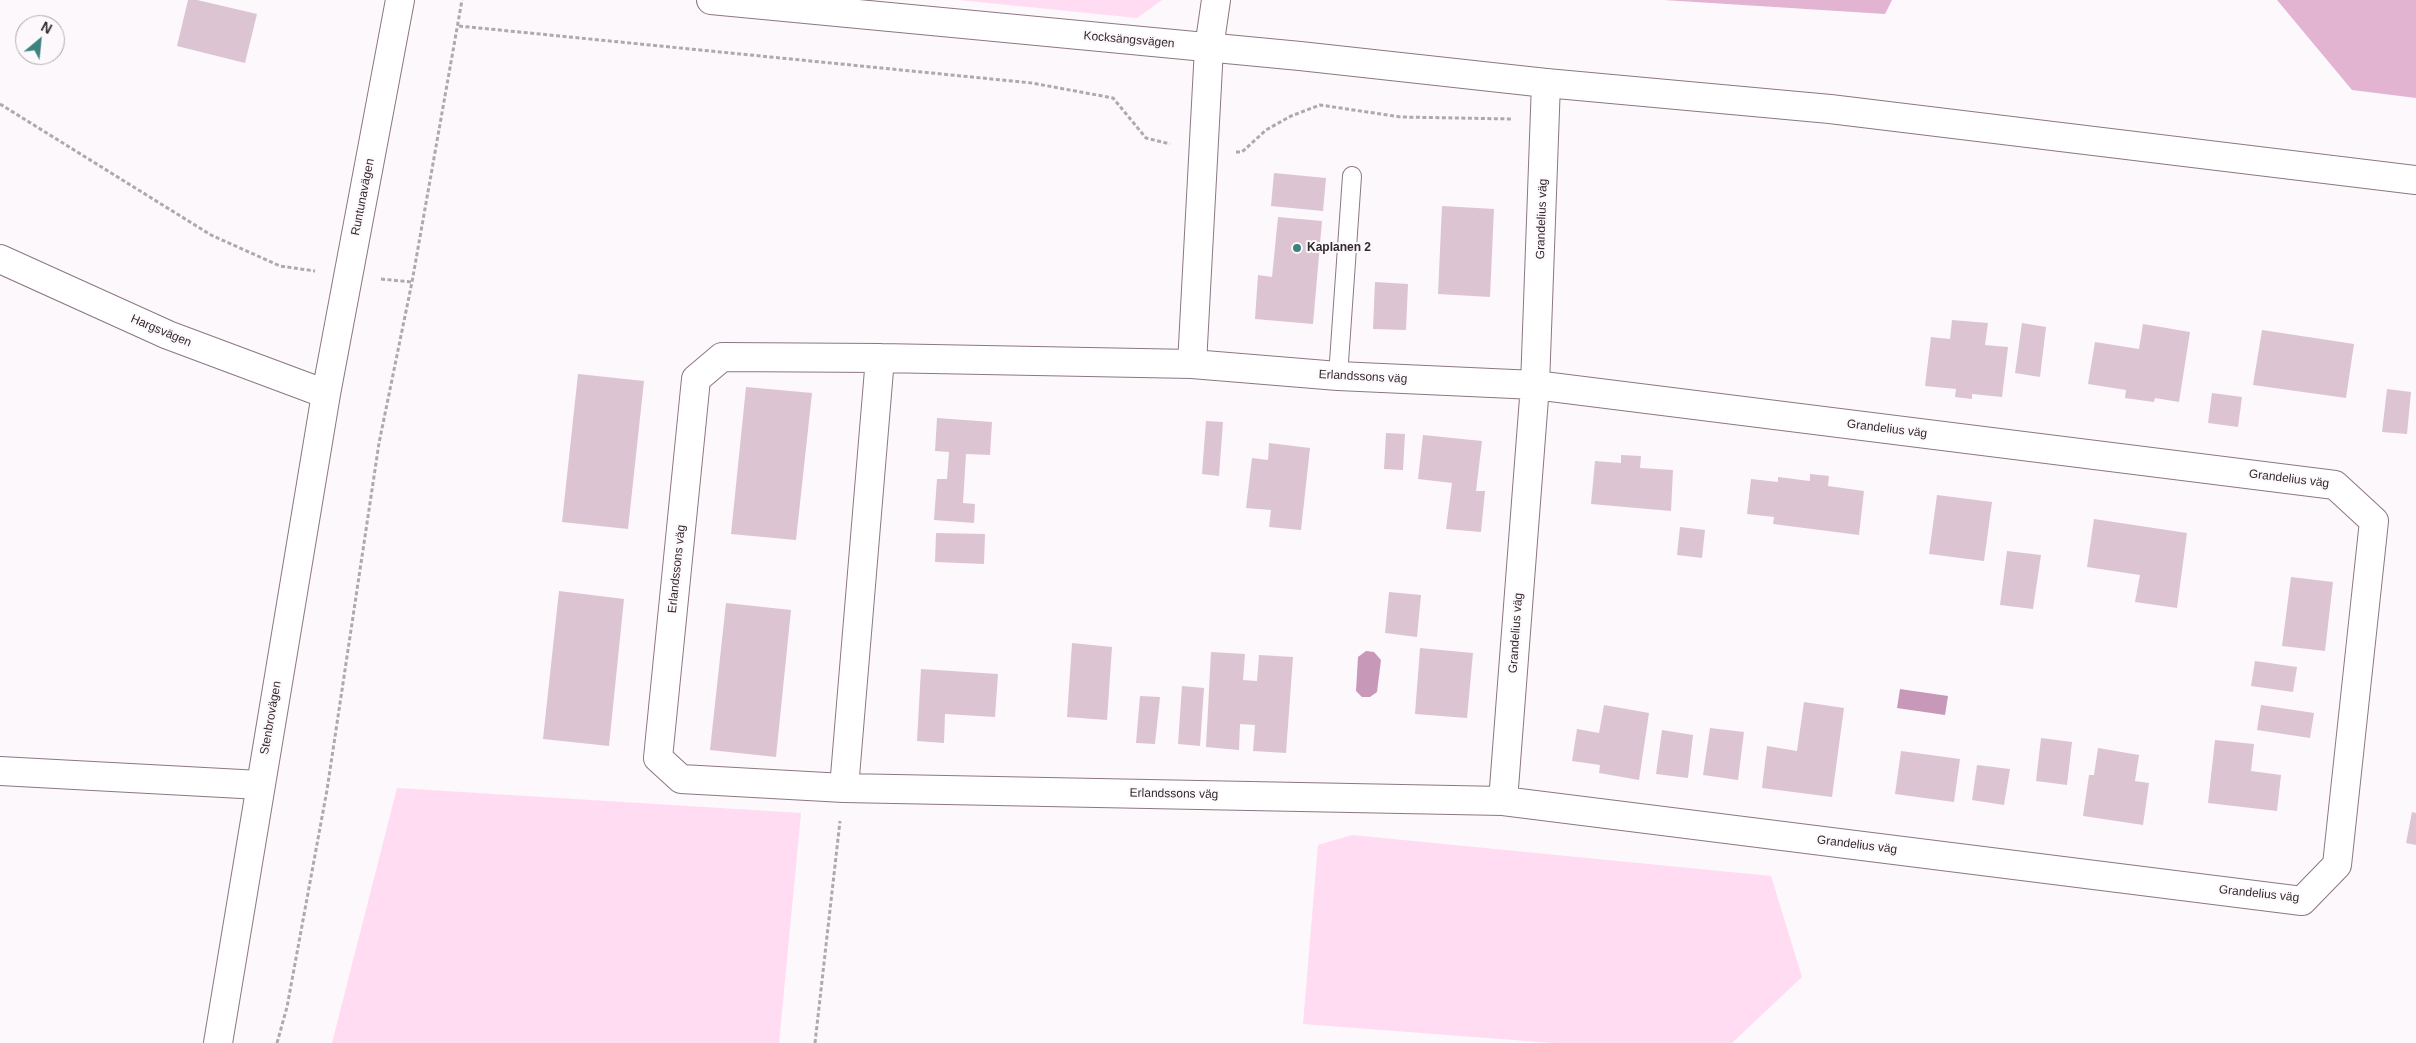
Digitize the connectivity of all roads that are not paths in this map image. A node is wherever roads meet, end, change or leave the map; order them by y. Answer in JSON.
{"nodes":[{"id":1,"x":400,"y":0,"type":"edge"},
{"id":2,"x":711,"y":0,"type":"edge"},
{"id":3,"x":1216,"y":0,"type":"edge"},
{"id":4,"x":1209,"y":48,"type":"junction"},
{"id":5,"x":1546,"y":83,"type":"junction"},
{"id":6,"x":1352,"y":176,"type":"dead end"},
{"id":7,"x":2416,"y":180,"type":"edge"},
{"id":8,"x":0,"y":259,"type":"edge"},
{"id":9,"x":880,"y":358,"type":"junction"},
{"id":10,"x":1192,"y":364,"type":"junction"},
{"id":11,"x":1338,"y":376,"type":"junction"},
{"id":12,"x":1535,"y":385,"type":"junction"},
{"id":13,"x":326,"y":394,"type":"junction"},
{"id":14,"x":0,"y":772,"type":"edge"},
{"id":15,"x":260,"y":785,"type":"junction"},
{"id":16,"x":844,"y":788,"type":"junction"},
{"id":17,"x":1503,"y":801,"type":"junction"},
{"id":18,"x":218,"y":1043,"type":"edge"}],
"edges":[{"from":1,"to":13,"type":"street","name":"Runtunavägen"},
{"from":2,"to":4,"type":"street","name":"Kocksängsvägen"},
{"from":3,"to":4,"type":"street"},
{"from":4,"to":5,"type":"street","name":"Kocksängsvägen"},
{"from":4,"to":10,"type":"street"},
{"from":5,"to":7,"type":"street","name":"Kocksängsvägen"},
{"from":5,"to":12,"type":"street","name":"Grandelius väg"},
{"from":6,"to":11,"type":"lane"},
{"from":8,"to":13,"type":"street","name":"Hargsvägen"},
{"from":9,"to":10,"type":"street","name":"Erlandssons väg"},
{"from":9,"to":16,"type":"street"},
{"from":9,"to":16,"type":"street","name":"Erlandssons väg"},
{"from":10,"to":11,"type":"street","name":"Erlandssons väg"},
{"from":11,"to":12,"type":"street","name":"Erlandssons väg"},
{"from":12,"to":17,"type":"street","name":"Grandelius väg"},
{"from":12,"to":17,"type":"street","name":"Grandelius väg"},
{"from":13,"to":15,"type":"street","name":"Stenbrovägen"},
{"from":14,"to":15,"type":"street"},
{"from":15,"to":18,"type":"street","name":"Stenbrovägen"},
{"from":16,"to":17,"type":"street","name":"Erlandssons väg"}]}
